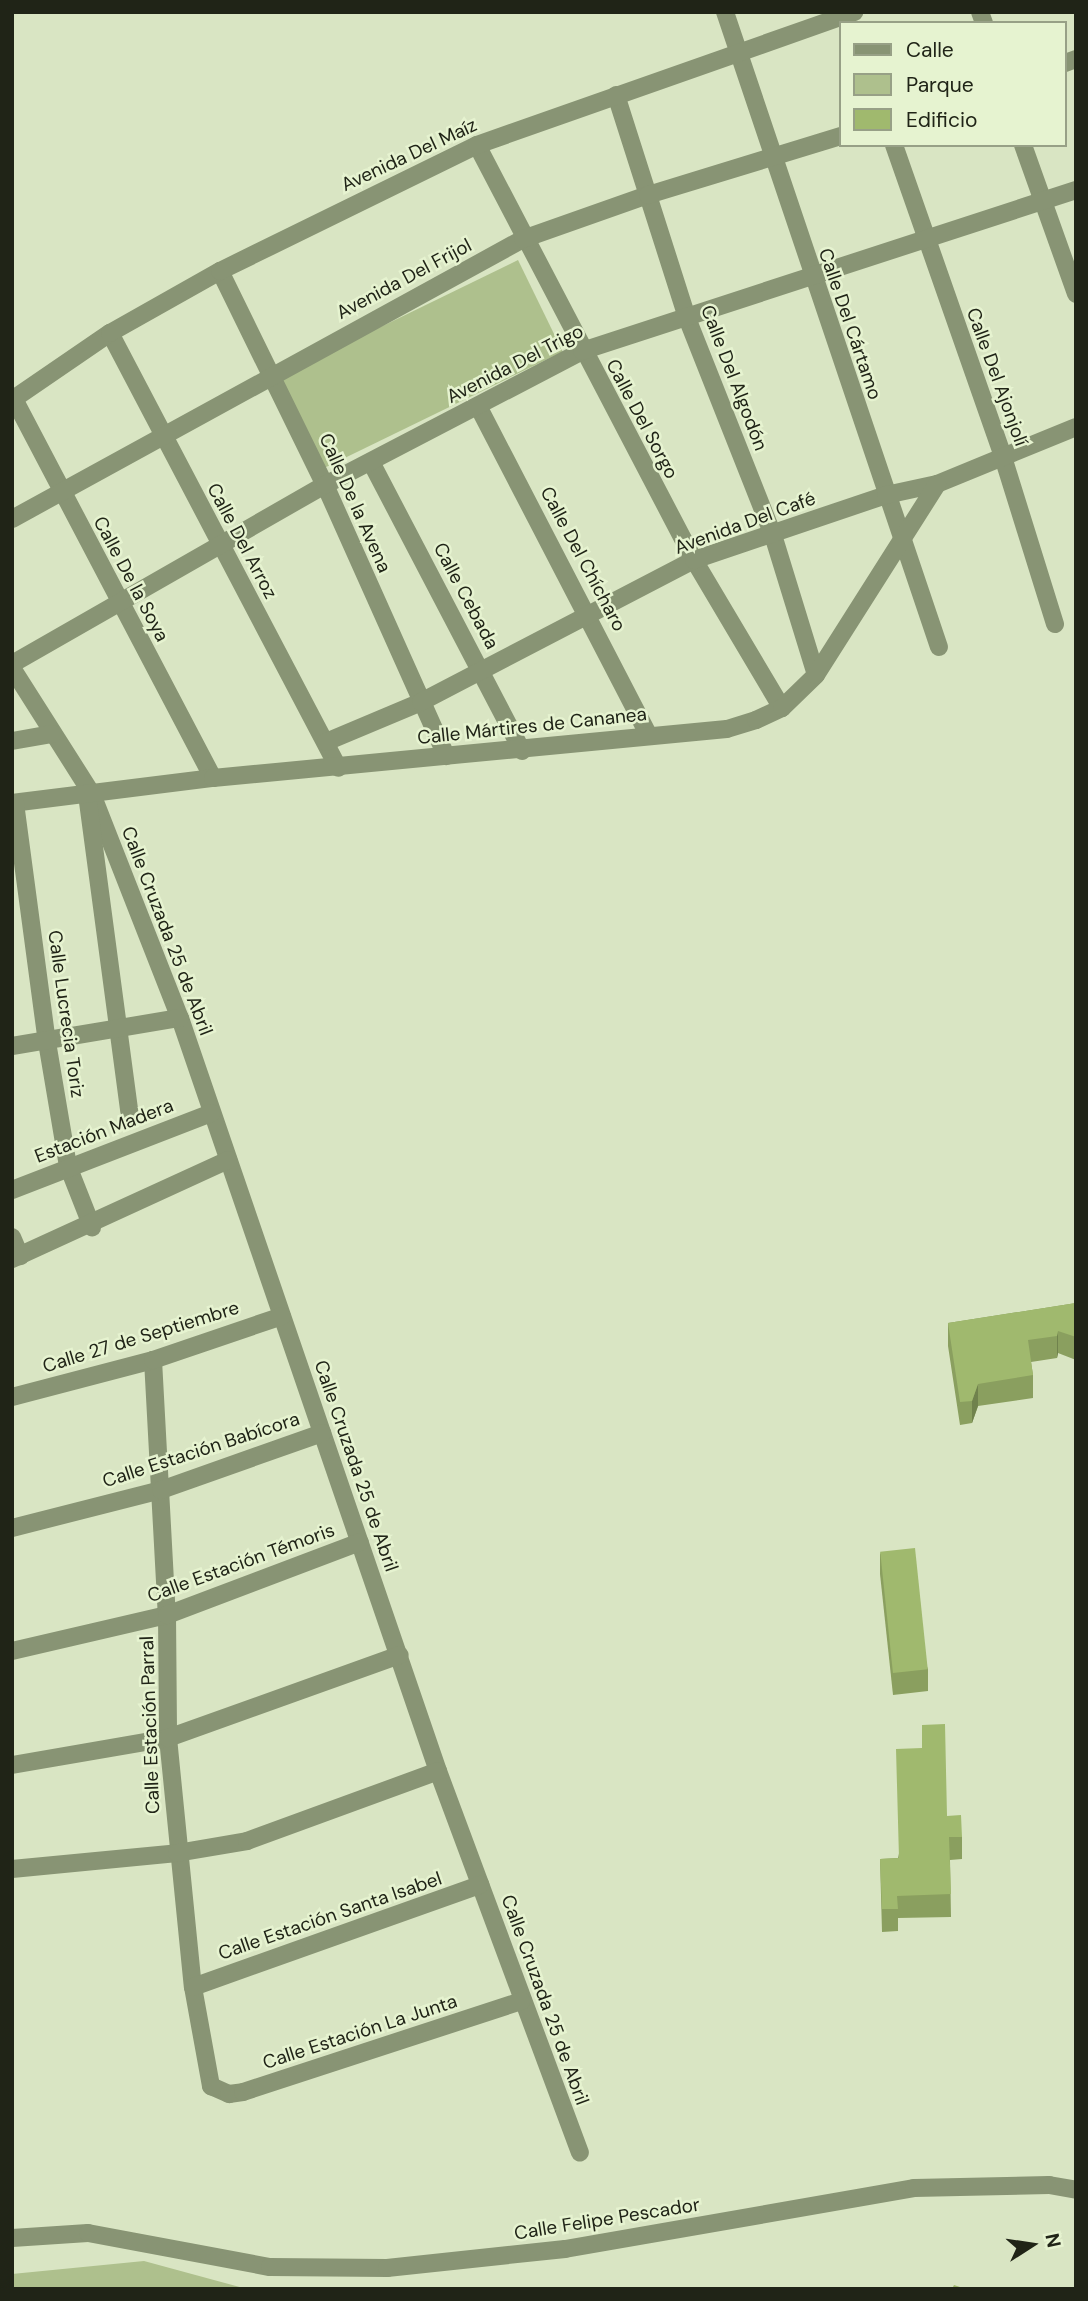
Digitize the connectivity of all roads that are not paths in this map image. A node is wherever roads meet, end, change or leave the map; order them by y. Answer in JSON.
{"nodes":[{"id":1,"x":725,"y":12,"type":"edge"},
{"id":2,"x":853,"y":13,"type":"edge"},
{"id":3,"x":739,"y":53,"type":"junction"},
{"id":4,"x":616,"y":95,"type":"junction"},
{"id":5,"x":839,"y":137,"type":"edge"},
{"id":6,"x":477,"y":145,"type":"junction"},
{"id":7,"x":895,"y":147,"type":"edge"},
{"id":8,"x":1024,"y":147,"type":"edge"},
{"id":9,"x":772,"y":156,"type":"junction"},
{"id":10,"x":1076,"y":190,"type":"edge"},
{"id":11,"x":648,"y":195,"type":"junction"},
{"id":12,"x":1042,"y":202,"type":"junction"},
{"id":13,"x":523,"y":239,"type":"junction"},
{"id":14,"x":925,"y":239,"type":"junction"},
{"id":15,"x":220,"y":271,"type":"junction"},
{"id":16,"x":811,"y":276,"type":"junction"},
{"id":17,"x":1076,"y":294,"type":"edge"},
{"id":18,"x":687,"y":318,"type":"junction"},
{"id":19,"x":110,"y":333,"type":"junction"},
{"id":20,"x":582,"y":351,"type":"junction"},
{"id":21,"x":273,"y":373,"type":"junction"},
{"id":22,"x":13,"y":400,"type":"edge"},
{"id":23,"x":478,"y":406,"type":"junction"},
{"id":24,"x":1076,"y":427,"type":"edge"},
{"id":25,"x":163,"y":435,"type":"junction"},
{"id":26,"x":1003,"y":457,"type":"junction"},
{"id":27,"x":371,"y":462,"type":"junction"},
{"id":28,"x":937,"y":484,"type":"junction"},
{"id":29,"x":325,"y":485,"type":"junction"},
{"id":30,"x":60,"y":493,"type":"junction"},
{"id":31,"x":886,"y":495,"type":"junction"},
{"id":32,"x":12,"y":519,"type":"edge"},
{"id":33,"x":773,"y":535,"type":"junction"},
{"id":34,"x":901,"y":535,"type":"junction"},
{"id":35,"x":220,"y":545,"type":"junction"},
{"id":36,"x":695,"y":560,"type":"junction"},
{"id":37,"x":120,"y":603,"type":"junction"},
{"id":38,"x":590,"y":615,"type":"junction"},
{"id":39,"x":1055,"y":624,"type":"dead end"},
{"id":40,"x":939,"y":647,"type":"dead end"},
{"id":41,"x":12,"y":666,"type":"edge"},
{"id":42,"x":482,"y":670,"type":"junction"},
{"id":43,"x":816,"y":675,"type":"junction"},
{"id":44,"x":421,"y":702,"type":"junction"},
{"id":45,"x":782,"y":708,"type":"junction"},
{"id":46,"x":51,"y":734,"type":"junction"},
{"id":47,"x":648,"y":734,"type":"junction"},
{"id":48,"x":12,"y":741,"type":"edge"},
{"id":49,"x":326,"y":742,"type":"junction"},
{"id":50,"x":522,"y":751,"type":"junction"},
{"id":51,"x":446,"y":756,"type":"junction"},
{"id":52,"x":338,"y":768,"type":"junction"},
{"id":53,"x":213,"y":778,"type":"junction"},
{"id":54,"x":89,"y":795,"type":"junction"},
{"id":55,"x":14,"y":803,"type":"edge"},
{"id":56,"x":180,"y":1018,"type":"junction"},
{"id":57,"x":121,"y":1030,"type":"junction"},
{"id":58,"x":47,"y":1042,"type":"junction"},
{"id":59,"x":12,"y":1046,"type":"edge"},
{"id":60,"x":129,"y":1111,"type":"dead end"},
{"id":61,"x":212,"y":1113,"type":"junction"},
{"id":62,"x":228,"y":1160,"type":"junction"},
{"id":63,"x":68,"y":1166,"type":"junction"},
{"id":64,"x":12,"y":1190,"type":"edge"},
{"id":65,"x":92,"y":1227,"type":"junction"},
{"id":66,"x":12,"y":1237,"type":"edge"},
{"id":67,"x":16,"y":1257,"type":"edge"},
{"id":68,"x":282,"y":1316,"type":"junction"},
{"id":69,"x":153,"y":1360,"type":"junction"},
{"id":70,"x":12,"y":1396,"type":"edge"},
{"id":71,"x":322,"y":1433,"type":"junction"},
{"id":72,"x":160,"y":1490,"type":"junction"},
{"id":73,"x":12,"y":1528,"type":"edge"},
{"id":74,"x":360,"y":1542,"type":"junction"},
{"id":75,"x":167,"y":1615,"type":"junction"},
{"id":76,"x":12,"y":1651,"type":"edge"},
{"id":77,"x":400,"y":1655,"type":"junction"},
{"id":78,"x":167,"y":1738,"type":"junction"},
{"id":79,"x":12,"y":1765,"type":"edge"},
{"id":80,"x":438,"y":1771,"type":"junction"},
{"id":81,"x":177,"y":1853,"type":"junction"},
{"id":82,"x":12,"y":1869,"type":"edge"},
{"id":83,"x":480,"y":1885,"type":"junction"},
{"id":84,"x":193,"y":1987,"type":"junction"},
{"id":85,"x":522,"y":2001,"type":"junction"},
{"id":86,"x":211,"y":2087,"type":"joint"},
{"id":87,"x":580,"y":2152,"type":"dead end"},
{"id":88,"x":1076,"y":2190,"type":"edge"},
{"id":89,"x":12,"y":2238,"type":"edge"}],
"edges":[{"from":1,"to":3,"type":"street","name":"Calle Del Cártamo"},
{"from":2,"to":3,"type":"street","name":"Avenida Del Maíz"},
{"from":3,"to":4,"type":"street","name":"Avenida Del Maíz"},
{"from":3,"to":9,"type":"street","name":"Calle Del Cártamo"},
{"from":4,"to":6,"type":"street","name":"Avenida Del Maíz"},
{"from":4,"to":11,"type":"street","name":"Calle Del Algodón"},
{"from":5,"to":9,"type":"street","name":"Avenida Del Frijol"},
{"from":6,"to":13,"type":"street","name":"Calle Del Sorgo"},
{"from":6,"to":15,"type":"street","name":"Avenida Del Maíz"},
{"from":7,"to":14,"type":"street","name":"Calle Del Ajonjolí"},
{"from":8,"to":12,"type":"street"},
{"from":9,"to":11,"type":"street","name":"Avenida Del Frijol"},
{"from":9,"to":16,"type":"street","name":"Calle Del Cártamo"},
{"from":10,"to":12,"type":"street","name":"Avenida Del Trigo"},
{"from":11,"to":13,"type":"street","name":"Avenida Del Frijol"},
{"from":11,"to":18,"type":"street","name":"Calle Del Algodón"},
{"from":12,"to":14,"type":"street","name":"Avenida Del Trigo"},
{"from":12,"to":17,"type":"street"},
{"from":13,"to":20,"type":"street","name":"Calle Del Sorgo"},
{"from":13,"to":21,"type":"street","name":"Avenida Del Frijol"},
{"from":14,"to":16,"type":"street","name":"Avenida Del Trigo"},
{"from":14,"to":26,"type":"street","name":"Calle Del Ajonjolí"},
{"from":15,"to":19,"type":"street","name":"Avenida Del Maíz"},
{"from":15,"to":21,"type":"street","name":"Calle De la Avena"},
{"from":16,"to":18,"type":"street","name":"Avenida Del Trigo"},
{"from":16,"to":31,"type":"street","name":"Calle Del Cártamo"},
{"from":18,"to":20,"type":"street","name":"Avenida Del Trigo"},
{"from":18,"to":33,"type":"street","name":"Calle Del Algodón"},
{"from":19,"to":22,"type":"street","name":"Avenida Del Maíz"},
{"from":19,"to":25,"type":"street","name":"Calle Del Arroz"},
{"from":20,"to":23,"type":"street","name":"Avenida Del Trigo"},
{"from":20,"to":36,"type":"street","name":"Calle Del Sorgo"},
{"from":21,"to":25,"type":"street","name":"Avenida Del Frijol"},
{"from":21,"to":29,"type":"street","name":"Calle De la Avena"},
{"from":22,"to":30,"type":"street","name":"Calle De la Soya"},
{"from":23,"to":27,"type":"street","name":"Avenida Del Trigo"},
{"from":23,"to":38,"type":"street","name":"Calle Del Chícharo"},
{"from":24,"to":26,"type":"street","name":"Avenida Del Café"},
{"from":25,"to":30,"type":"street","name":"Avenida Del Frijol"},
{"from":25,"to":35,"type":"street","name":"Calle Del Arroz"},
{"from":26,"to":28,"type":"street","name":"Avenida Del Café"},
{"from":26,"to":39,"type":"street","name":"Calle Del Ajonjolí"},
{"from":27,"to":29,"type":"street","name":"Avenida Del Trigo"},
{"from":27,"to":42,"type":"street","name":"Calle Cebada"},
{"from":28,"to":31,"type":"street","name":"Avenida Del Café"},
{"from":28,"to":34,"type":"street","name":"Calle Mártires de Cananea"},
{"from":29,"to":35,"type":"street","name":"Avenida Del Trigo"},
{"from":29,"to":44,"type":"street","name":"Calle De la Avena"},
{"from":30,"to":32,"type":"street","name":"Avenida Del Frijol"},
{"from":30,"to":37,"type":"street","name":"Calle De la Soya"},
{"from":31,"to":33,"type":"street","name":"Avenida Del Café"},
{"from":31,"to":34,"type":"street","name":"Calle Del Cártamo"},
{"from":33,"to":36,"type":"street","name":"Avenida Del Café"},
{"from":33,"to":43,"type":"street","name":"Calle Del Algodón"},
{"from":34,"to":40,"type":"street","name":"Calle Del Cártamo"},
{"from":34,"to":43,"type":"street","name":"Calle Mártires de Cananea"},
{"from":35,"to":37,"type":"street","name":"Avenida Del Trigo"},
{"from":35,"to":49,"type":"street","name":"Calle Del Arroz"},
{"from":36,"to":38,"type":"street","name":"Avenida Del Café"},
{"from":36,"to":45,"type":"street","name":"Calle Del Sorgo"},
{"from":37,"to":41,"type":"street","name":"Avenida Del Trigo"},
{"from":37,"to":53,"type":"street","name":"Calle De la Soya"},
{"from":38,"to":42,"type":"street","name":"Avenida Del Café"},
{"from":38,"to":47,"type":"street","name":"Calle Del Chícharo"},
{"from":41,"to":46,"type":"street"},
{"from":42,"to":44,"type":"street","name":"Avenida Del Café"},
{"from":42,"to":50,"type":"street","name":"Calle Cebada"},
{"from":43,"to":45,"type":"street","name":"Calle Mártires de Cananea"},
{"from":44,"to":49,"type":"street","name":"Avenida Del Café"},
{"from":44,"to":51,"type":"street","name":"Calle De la Avena"},
{"from":45,"to":47,"type":"street","name":"Calle Mártires de Cananea"},
{"from":46,"to":48,"type":"street"},
{"from":46,"to":54,"type":"street"},
{"from":47,"to":50,"type":"street","name":"Calle Mártires de Cananea"},
{"from":49,"to":52,"type":"street","name":"Calle Del Arroz"},
{"from":50,"to":51,"type":"street","name":"Calle Mártires de Cananea"},
{"from":51,"to":52,"type":"street","name":"Calle Mártires de Cananea"},
{"from":52,"to":53,"type":"street","name":"Calle Mártires de Cananea"},
{"from":53,"to":54,"type":"street","name":"Calle Mártires de Cananea"},
{"from":54,"to":55,"type":"street","name":"Calle Mártires de Cananea"},
{"from":54,"to":56,"type":"street","name":"Calle Cruzada 25 de Abril"},
{"from":54,"to":57,"type":"street"},
{"from":55,"to":58,"type":"street","name":"Calle Lucrecia Toriz"},
{"from":56,"to":57,"type":"street"},
{"from":56,"to":61,"type":"street","name":"Calle Cruzada 25 de Abril"},
{"from":57,"to":58,"type":"street"},
{"from":57,"to":60,"type":"street"},
{"from":58,"to":59,"type":"street"},
{"from":58,"to":63,"type":"street","name":"Calle Lucrecia Toriz"},
{"from":61,"to":62,"type":"street","name":"Calle Cruzada 25 de Abril"},
{"from":61,"to":63,"type":"street","name":"Estación Madera"},
{"from":62,"to":65,"type":"street"},
{"from":62,"to":68,"type":"street","name":"Calle Cruzada 25 de Abril"},
{"from":63,"to":64,"type":"street","name":"Estación Madera"},
{"from":63,"to":65,"type":"street","name":"Calle Lucrecia Toriz"},
{"from":65,"to":67,"type":"street"},
{"from":66,"to":67,"type":"street"},
{"from":68,"to":69,"type":"street","name":"Calle 27 de Septiembre"},
{"from":68,"to":71,"type":"street","name":"Calle Cruzada 25 de Abril"},
{"from":69,"to":70,"type":"street","name":"Calle 27 de Septiembre"},
{"from":69,"to":72,"type":"street","name":"Calle Estación Parral"},
{"from":71,"to":72,"type":"street","name":"Calle Estación Babícora"},
{"from":71,"to":74,"type":"street","name":"Calle Cruzada 25 de Abril"},
{"from":72,"to":73,"type":"street","name":"Calle Estación Babícora"},
{"from":72,"to":75,"type":"street","name":"Calle Estación Parral"},
{"from":74,"to":75,"type":"street","name":"Calle Estación Témoris"},
{"from":74,"to":77,"type":"street","name":"Calle Cruzada 25 de Abril"},
{"from":75,"to":76,"type":"street","name":"Calle Estación Témoris"},
{"from":75,"to":78,"type":"street","name":"Calle Estación Parral"},
{"from":77,"to":78,"type":"street"},
{"from":77,"to":80,"type":"street","name":"Calle Cruzada 25 de Abril"},
{"from":78,"to":79,"type":"street"},
{"from":78,"to":81,"type":"street","name":"Calle Estación Parral"},
{"from":80,"to":81,"type":"street"},
{"from":80,"to":83,"type":"street","name":"Calle Cruzada 25 de Abril"},
{"from":81,"to":82,"type":"street"},
{"from":81,"to":84,"type":"street","name":"Calle Estación Parral"},
{"from":83,"to":84,"type":"street","name":"Calle Estación Santa Isabel"},
{"from":83,"to":85,"type":"street","name":"Calle Cruzada 25 de Abril"},
{"from":84,"to":86,"type":"street","name":"Calle Estación Parral"},
{"from":85,"to":86,"type":"street","name":"Calle Estación La Junta"},
{"from":85,"to":87,"type":"street","name":"Calle Cruzada 25 de Abril"},
{"from":88,"to":89,"type":"street","name":"Calle Felipe Pescador"}]}
